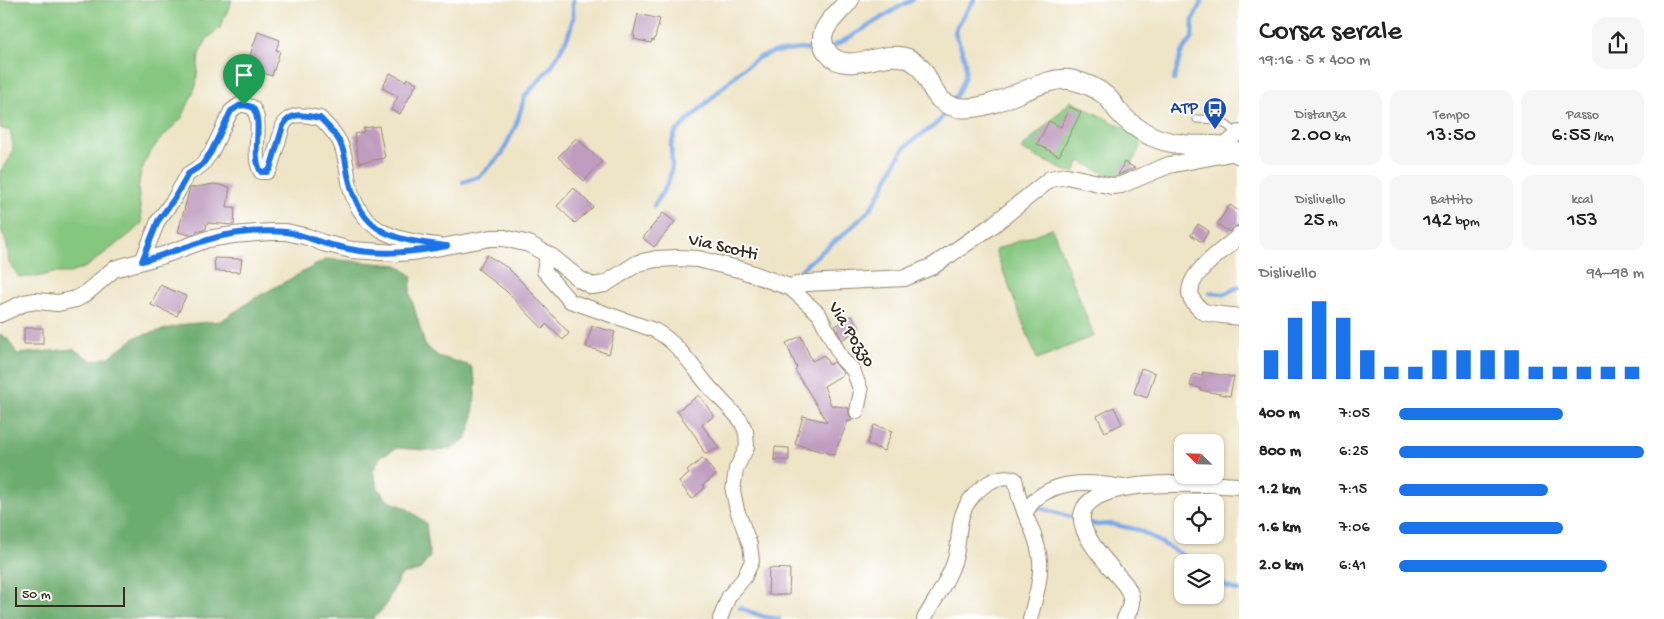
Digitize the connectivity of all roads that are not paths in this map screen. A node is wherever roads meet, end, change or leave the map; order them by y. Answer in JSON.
{"nodes":[{"id":1,"x":849,"y":0,"type":"edge"},
{"id":2,"x":1197,"y":119,"type":"dead end"},
{"id":3,"x":1235,"y":144,"type":"edge"},
{"id":4,"x":1238,"y":237,"type":"edge"},
{"id":5,"x":447,"y":246,"type":"junction"},
{"id":6,"x":552,"y":257,"type":"junction"},
{"id":7,"x":142,"y":261,"type":"junction"},
{"id":8,"x":788,"y":288,"type":"junction"},
{"id":9,"x":0,"y":314,"type":"edge"},
{"id":10,"x":1239,"y":317,"type":"edge"},
{"id":11,"x":857,"y":412,"type":"dead end"},
{"id":12,"x":1239,"y":486,"type":"edge"},
{"id":13,"x":1123,"y":487,"type":"junction"},
{"id":14,"x":1025,"y":514,"type":"junction"},
{"id":15,"x":720,"y":619,"type":"edge"},
{"id":16,"x":924,"y":619,"type":"edge"},
{"id":17,"x":1030,"y":619,"type":"edge"},
{"id":18,"x":1125,"y":619,"type":"edge"}],
"edges":[{"from":1,"to":3,"type":"main road"},
{"from":2,"to":3,"type":"lane"},
{"from":3,"to":8,"type":"street"},
{"from":4,"to":10,"type":"street"},
{"from":5,"to":6,"type":"street","name":"Via Scotti"},
{"from":5,"to":7,"type":"street","name":"Via Scotti"},
{"from":5,"to":7,"type":"street"},
{"from":6,"to":8,"type":"street","name":"Via Scotti"},
{"from":6,"to":15,"type":"street"},
{"from":7,"to":9,"type":"street","name":"Via Scotti"},
{"from":8,"to":11,"type":"street","name":"Via Pozzo"},
{"from":12,"to":13,"type":"street"},
{"from":13,"to":14,"type":"street"},
{"from":13,"to":18,"type":"street"},
{"from":14,"to":16,"type":"street"},
{"from":14,"to":17,"type":"street"}]}
